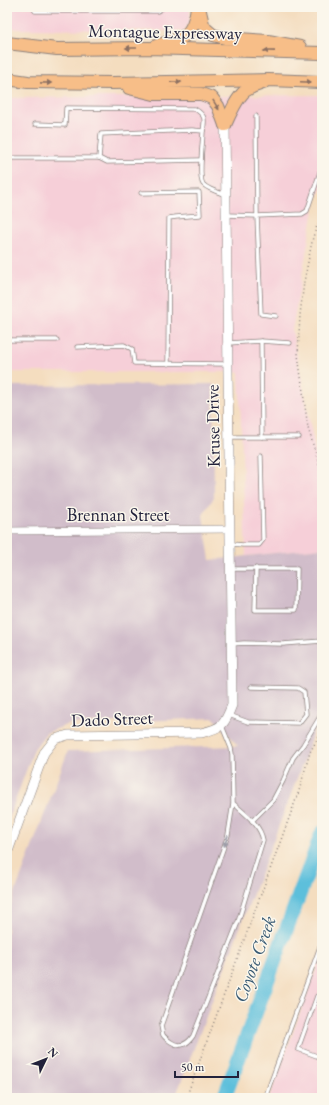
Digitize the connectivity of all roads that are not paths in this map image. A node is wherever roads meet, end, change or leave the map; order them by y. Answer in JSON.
{"nodes":[{"id":1,"x":33,"y":7,"type":"edge"},
{"id":2,"x":164,"y":7,"type":"edge"},
{"id":3,"x":198,"y":7,"type":"edge"},
{"id":4,"x":7,"y":43,"type":"edge"},
{"id":5,"x":148,"y":48,"type":"junction"},
{"id":6,"x":320,"y":53,"type":"edge"},
{"id":7,"x":270,"y":80,"type":"junction"},
{"id":8,"x":10,"y":81,"type":"edge"},
{"id":9,"x":322,"y":82,"type":"edge"},
{"id":10,"x":113,"y":84,"type":"junction"},
{"id":11,"x":256,"y":116,"type":"dead end"},
{"id":12,"x":35,"y":124,"type":"dead end"},
{"id":13,"x":225,"y":125,"type":"junction"},
{"id":14,"x":203,"y":131,"type":"junction"},
{"id":15,"x":7,"y":158,"type":"edge"},
{"id":16,"x":99,"y":158,"type":"junction"},
{"id":17,"x":201,"y":160,"type":"junction"},
{"id":18,"x":322,"y":166,"type":"edge"},
{"id":19,"x":141,"y":193,"type":"dead end"},
{"id":20,"x":227,"y":196,"type":"junction"},
{"id":21,"x":227,"y":215,"type":"junction"},
{"id":22,"x":257,"y":216,"type":"junction"},
{"id":23,"x":276,"y":316,"type":"dead end"},
{"id":24,"x":7,"y":340,"type":"edge"},
{"id":25,"x":57,"y":340,"type":"dead end"},
{"id":26,"x":261,"y":341,"type":"junction"},
{"id":27,"x":228,"y":343,"type":"junction"},
{"id":28,"x":290,"y":343,"type":"dead end"},
{"id":29,"x":77,"y":347,"type":"dead end"},
{"id":30,"x":168,"y":364,"type":"junction"},
{"id":31,"x":228,"y":364,"type":"junction"},
{"id":32,"x":229,"y":437,"type":"junction"},
{"id":33,"x":262,"y":437,"type":"junction"},
{"id":34,"x":299,"y":437,"type":"dead end"},
{"id":35,"x":261,"y":456,"type":"dead end"},
{"id":36,"x":230,"y":529,"type":"junction"},
{"id":37,"x":7,"y":531,"type":"edge"},
{"id":38,"x":230,"y":544,"type":"junction"},
{"id":39,"x":256,"y":568,"type":"junction"},
{"id":40,"x":231,"y":569,"type":"junction"},
{"id":41,"x":322,"y":641,"type":"edge"},
{"id":42,"x":231,"y":644,"type":"junction"},
{"id":43,"x":251,"y":687,"type":"dead end"},
{"id":44,"x":322,"y":709,"type":"edge"},
{"id":45,"x":228,"y":714,"type":"junction"},
{"id":46,"x":221,"y":725,"type":"junction"},
{"id":47,"x":233,"y":803,"type":"junction"},
{"id":48,"x":252,"y":821,"type":"junction"},
{"id":49,"x":7,"y":854,"type":"edge"},
{"id":50,"x":322,"y":941,"type":"edge"},
{"id":51,"x":322,"y":998,"type":"edge"},
{"id":52,"x":322,"y":1058,"type":"edge"},
{"id":53,"x":265,"y":1098,"type":"edge"}],
"edges":[{"from":1,"to":2,"type":"lane"},
{"from":3,"to":5,"type":"highway"},
{"from":3,"to":6,"type":"highway"},
{"from":5,"to":4,"type":"highway","name":"Montague Expressway","one_way":true},
{"from":6,"to":5,"type":"highway","name":"Montague Expressway","one_way":true},
{"from":7,"to":9,"type":"highway","one_way":true},
{"from":10,"to":7,"type":"highway","one_way":true},
{"from":7,"to":13,"type":"highway"},
{"from":8,"to":10,"type":"highway","one_way":true},
{"from":10,"to":13,"type":"highway","one_way":true},
{"from":11,"to":22,"type":"lane"},
{"from":12,"to":14,"type":"lane"},
{"from":13,"to":20,"type":"street","name":"Kruse Drive"},
{"from":14,"to":16,"type":"lane"},
{"from":14,"to":17,"type":"lane"},
{"from":15,"to":16,"type":"lane"},
{"from":16,"to":17,"type":"lane"},
{"from":17,"to":20,"type":"lane"},
{"from":18,"to":22,"type":"lane"},
{"from":19,"to":30,"type":"lane"},
{"from":20,"to":21,"type":"street","name":"Kruse Drive"},
{"from":21,"to":22,"type":"lane"},
{"from":21,"to":27,"type":"street","name":"Kruse Drive"},
{"from":22,"to":23,"type":"lane"},
{"from":24,"to":25,"type":"lane"},
{"from":26,"to":27,"type":"lane"},
{"from":26,"to":28,"type":"lane"},
{"from":26,"to":33,"type":"lane"},
{"from":27,"to":31,"type":"street","name":"Kruse Drive"},
{"from":29,"to":30,"type":"lane"},
{"from":30,"to":31,"type":"lane"},
{"from":31,"to":32,"type":"street","name":"Kruse Drive"},
{"from":32,"to":33,"type":"lane"},
{"from":32,"to":36,"type":"street","name":"Kruse Drive"},
{"from":33,"to":34,"type":"lane"},
{"from":35,"to":38,"type":"lane"},
{"from":36,"to":37,"type":"street","name":"Brennan Street"},
{"from":36,"to":38,"type":"street","name":"Kruse Drive"},
{"from":38,"to":40,"type":"street","name":"Kruse Drive"},
{"from":39,"to":39,"type":"lane"},
{"from":39,"to":40,"type":"lane"},
{"from":40,"to":42,"type":"street","name":"Kruse Drive"},
{"from":41,"to":42,"type":"lane"},
{"from":42,"to":45,"type":"street","name":"Kruse Drive"},
{"from":43,"to":45,"type":"lane"},
{"from":44,"to":48,"type":"lane"},
{"from":45,"to":46,"type":"street","name":"Kruse Drive"},
{"from":46,"to":47,"type":"lane"},
{"from":46,"to":49,"type":"street","name":"Dado Street"},
{"from":47,"to":48,"type":"lane"},
{"from":47,"to":48,"type":"lane","one_way":true},
{"from":50,"to":53,"type":"lane"},
{"from":51,"to":52,"type":"lane"}]}
